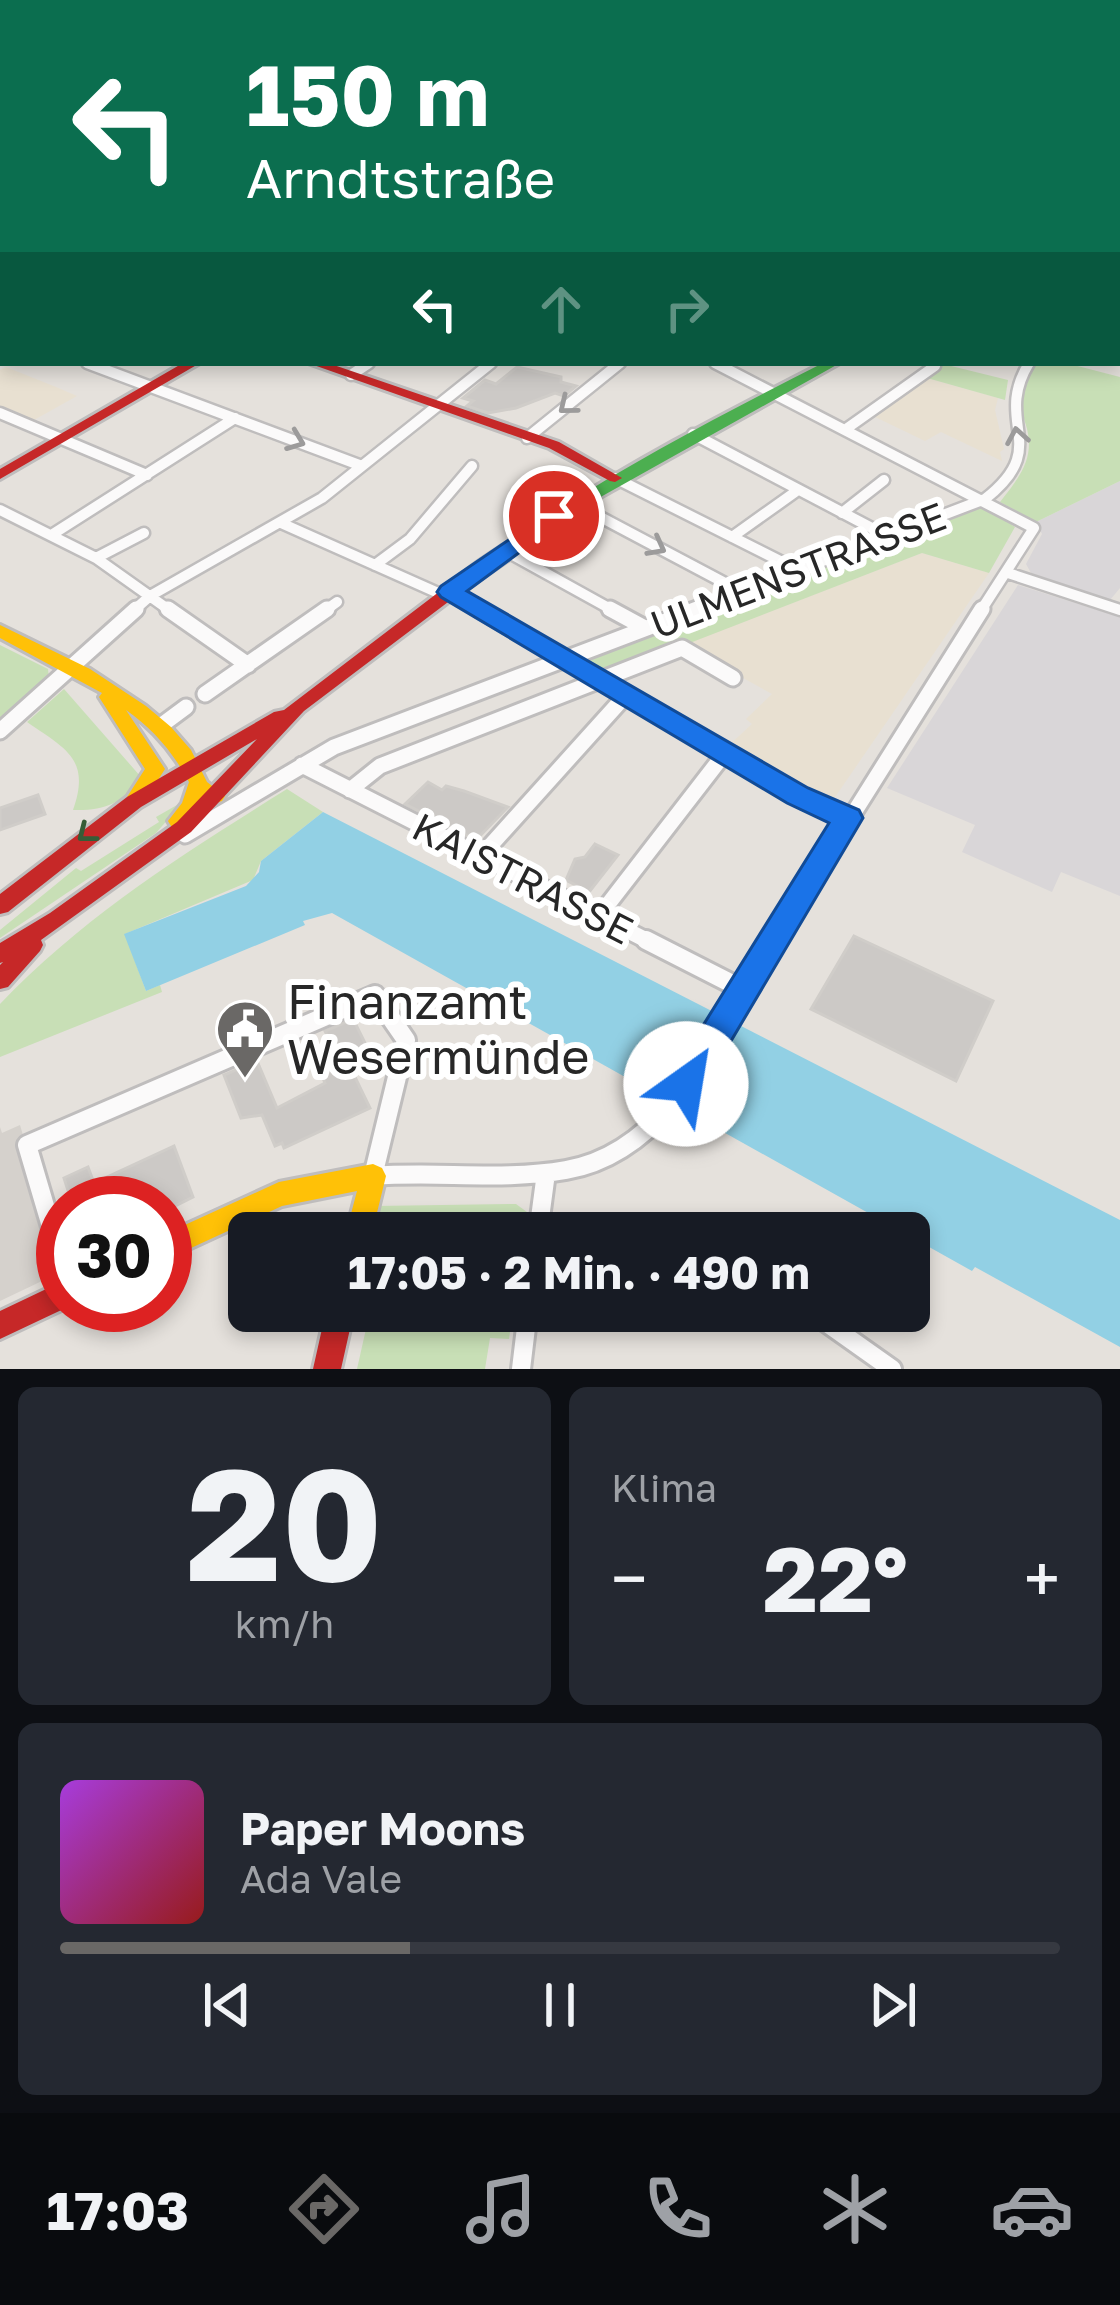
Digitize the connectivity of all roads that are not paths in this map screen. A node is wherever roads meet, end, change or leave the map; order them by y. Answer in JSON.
{"nodes":[{"id":1,"x":95,"y":366,"type":"edge"},
{"id":2,"x":188,"y":366,"type":"edge"},
{"id":3,"x":324,"y":366,"type":"edge"},
{"id":4,"x":364,"y":366,"type":"edge"},
{"id":5,"x":487,"y":366,"type":"edge"},
{"id":6,"x":616,"y":366,"type":"edge"},
{"id":7,"x":722,"y":366,"type":"edge"},
{"id":8,"x":827,"y":366,"type":"edge"},
{"id":9,"x":928,"y":366,"type":"edge"},
{"id":10,"x":1027,"y":366,"type":"edge"},
{"id":11,"x":351,"y":375,"type":"junction"},
{"id":12,"x":152,"y":387,"type":"junction"},
{"id":13,"x":773,"y":394,"type":"junction"},
{"id":14,"x":436,"y":406,"type":"junction"},
{"id":15,"x":0,"y":413,"type":"edge"},
{"id":16,"x":235,"y":418,"type":"junction"},
{"id":17,"x":846,"y":429,"type":"junction"},
{"id":18,"x":693,"y":434,"type":"junction"},
{"id":19,"x":527,"y":438,"type":"junction"},
{"id":20,"x":62,"y":439,"type":"junction"},
{"id":21,"x":362,"y":466,"type":"junction"},
{"id":22,"x":472,"y":466,"type":"dead end"},
{"id":23,"x":0,"y":475,"type":"edge"},
{"id":24,"x":147,"y":475,"type":"junction"},
{"id":25,"x":615,"y":478,"type":"junction"},
{"id":26,"x":884,"y":480,"type":"dead end"},
{"id":27,"x":798,"y":490,"type":"junction"},
{"id":28,"x":985,"y":499,"type":"junction"},
{"id":29,"x":574,"y":503,"type":"junction"},
{"id":30,"x":0,"y":510,"type":"edge"},
{"id":31,"x":842,"y":513,"type":"junction"},
{"id":32,"x":281,"y":524,"type":"junction"},
{"id":33,"x":144,"y":533,"type":"dead end"},
{"id":34,"x":52,"y":534,"type":"junction"},
{"id":35,"x":887,"y":536,"type":"junction"},
{"id":36,"x":732,"y":537,"type":"junction"},
{"id":37,"x":504,"y":550,"type":"junction"},
{"id":38,"x":96,"y":558,"type":"junction"},
{"id":39,"x":375,"y":565,"type":"junction"},
{"id":40,"x":798,"y":570,"type":"junction"},
{"id":41,"x":1008,"y":573,"type":"junction"},
{"id":42,"x":740,"y":591,"type":"junction"},
{"id":43,"x":447,"y":594,"type":"junction"},
{"id":44,"x":150,"y":596,"type":"junction"},
{"id":45,"x":337,"y":602,"type":"dead end"},
{"id":46,"x":1120,"y":610,"type":"edge"},
{"id":47,"x":645,"y":628,"type":"junction"},
{"id":48,"x":0,"y":631,"type":"edge"},
{"id":49,"x":563,"y":658,"type":"junction"},
{"id":50,"x":248,"y":665,"type":"junction"},
{"id":51,"x":71,"y":668,"type":"junction"},
{"id":52,"x":733,"y":678,"type":"dead end"},
{"id":53,"x":600,"y":680,"type":"junction"},
{"id":54,"x":102,"y":690,"type":"junction"},
{"id":55,"x":205,"y":694,"type":"dead end"},
{"id":56,"x":626,"y":695,"type":"junction"},
{"id":57,"x":186,"y":707,"type":"dead end"},
{"id":58,"x":298,"y":707,"type":"junction"},
{"id":59,"x":159,"y":727,"type":"junction"},
{"id":60,"x":0,"y":731,"type":"edge"},
{"id":61,"x":725,"y":753,"type":"junction"},
{"id":62,"x":302,"y":765,"type":"junction"},
{"id":63,"x":189,"y":767,"type":"junction"},
{"id":64,"x":197,"y":785,"type":"junction"},
{"id":65,"x":350,"y":790,"type":"junction"},
{"id":66,"x":215,"y":796,"type":"junction"},
{"id":67,"x":250,"y":797,"type":"junction"},
{"id":68,"x":135,"y":799,"type":"junction"},
{"id":69,"x":848,"y":818,"type":"junction"},
{"id":70,"x":155,"y":850,"type":"junction"},
{"id":71,"x":481,"y":856,"type":"junction"},
{"id":72,"x":38,"y":871,"type":"junction"},
{"id":73,"x":0,"y":895,"type":"edge"},
{"id":74,"x":0,"y":907,"type":"edge"},
{"id":75,"x":599,"y":916,"type":"junction"},
{"id":76,"x":58,"y":920,"type":"junction"},
{"id":77,"x":0,"y":954,"type":"edge"},
{"id":78,"x":0,"y":980,"type":"edge"},
{"id":79,"x":744,"y":989,"type":"junction"},
{"id":80,"x":546,"y":1173,"type":"junction"},
{"id":81,"x":36,"y":1176,"type":"edge"},
{"id":82,"x":373,"y":1176,"type":"junction"},
{"id":83,"x":364,"y":1212,"type":"edge"},
{"id":84,"x":541,"y":1212,"type":"edge"},
{"id":85,"x":192,"y":1234,"type":"edge"},
{"id":86,"x":36,"y":1308,"type":"edge"},
{"id":87,"x":0,"y":1325,"type":"edge"},
{"id":88,"x":335,"y":1332,"type":"edge"},
{"id":89,"x":526,"y":1332,"type":"edge"},
{"id":90,"x":840,"y":1332,"type":"edge"},
{"id":91,"x":327,"y":1369,"type":"edge"},
{"id":92,"x":521,"y":1369,"type":"edge"},
{"id":93,"x":892,"y":1369,"type":"edge"}],
"edges":[{"from":1,"to":12,"type":"street"},
{"from":2,"to":12,"type":"main road"},
{"from":3,"to":11,"type":"main road"},
{"from":4,"to":11,"type":"street"},
{"from":5,"to":14,"type":"street"},
{"from":6,"to":19,"type":"street","one_way":true},
{"from":7,"to":13,"type":"street"},
{"from":8,"to":13,"type":"main road"},
{"from":9,"to":17,"type":"street"},
{"from":28,"to":10,"type":"street","one_way":true},
{"from":11,"to":14,"type":"main road"},
{"from":12,"to":16,"type":"street"},
{"from":12,"to":20,"type":"main road"},
{"from":13,"to":17,"type":"street"},
{"from":13,"to":18,"type":"main road"},
{"from":14,"to":19,"type":"main road"},
{"from":14,"to":21,"type":"street"},
{"from":15,"to":20,"type":"street"},
{"from":16,"to":21,"type":"street","one_way":true},
{"from":16,"to":24,"type":"street"},
{"from":17,"to":28,"type":"street"},
{"from":18,"to":25,"type":"main road"},
{"from":18,"to":27,"type":"street"},
{"from":19,"to":25,"type":"main road"},
{"from":20,"to":23,"type":"main road"},
{"from":20,"to":24,"type":"street"},
{"from":21,"to":32,"type":"street"},
{"from":22,"to":39,"type":"street"},
{"from":24,"to":34,"type":"street"},
{"from":25,"to":29,"type":"main road"},
{"from":25,"to":36,"type":"street"},
{"from":26,"to":31,"type":"street"},
{"from":27,"to":31,"type":"street"},
{"from":27,"to":36,"type":"street"},
{"from":28,"to":35,"type":"street","name":"ULMENSTRASSE"},
{"from":28,"to":41,"type":"street"},
{"from":29,"to":37,"type":"main road"},
{"from":29,"to":42,"type":"street","one_way":true},
{"from":30,"to":34,"type":"street"},
{"from":31,"to":35,"type":"street"},
{"from":32,"to":39,"type":"street"},
{"from":32,"to":44,"type":"street"},
{"from":33,"to":38,"type":"street"},
{"from":34,"to":38,"type":"street"},
{"from":35,"to":40,"type":"street","name":"ULMENSTRASSE"},
{"from":36,"to":40,"type":"street"},
{"from":37,"to":43,"type":"main road"},
{"from":37,"to":47,"type":"street"},
{"from":38,"to":44,"type":"street"},
{"from":39,"to":43,"type":"street"},
{"from":40,"to":42,"type":"street","name":"ULMENSTRASSE"},
{"from":41,"to":46,"type":"street"},
{"from":41,"to":69,"type":"street"},
{"from":42,"to":47,"type":"street","name":"ULMENSTRASSE"},
{"from":43,"to":49,"type":"street"},
{"from":43,"to":58,"type":"main road"},
{"from":44,"to":50,"type":"street"},
{"from":44,"to":51,"type":"street"},
{"from":45,"to":50,"type":"street"},
{"from":47,"to":49,"type":"street","name":"ULMENSTRASSE"},
{"from":48,"to":51,"type":"main road"},
{"from":49,"to":53,"type":"street"},
{"from":49,"to":62,"type":"street","name":"ULMENSTRASSE"},
{"from":50,"to":55,"type":"street"},
{"from":51,"to":54,"type":"main road"},
{"from":51,"to":60,"type":"street"},
{"from":52,"to":53,"type":"street"},
{"from":53,"to":56,"type":"street"},
{"from":53,"to":65,"type":"street"},
{"from":54,"to":59,"type":"main road"},
{"from":54,"to":63,"type":"main road"},
{"from":54,"to":68,"type":"main road"},
{"from":56,"to":61,"type":"street"},
{"from":56,"to":71,"type":"street"},
{"from":57,"to":59,"type":"street"},
{"from":58,"to":63,"type":"main road"},
{"from":58,"to":66,"type":"main road"},
{"from":59,"to":63,"type":"main road"},
{"from":61,"to":69,"type":"street"},
{"from":61,"to":75,"type":"street"},
{"from":62,"to":65,"type":"street","name":"KAISTRASSE"},
{"from":62,"to":67,"type":"street","name":"ULMENSTRASSE"},
{"from":63,"to":64,"type":"main road"},
{"from":63,"to":68,"type":"main road"},
{"from":64,"to":66,"type":"main road"},
{"from":64,"to":70,"type":"main road"},
{"from":65,"to":71,"type":"street","name":"KAISTRASSE"},
{"from":66,"to":67,"type":"street"},
{"from":66,"to":70,"type":"main road"},
{"from":67,"to":70,"type":"street","name":"ULMENSTRASSE"},
{"from":68,"to":72,"type":"main road","one_way":true},
{"from":69,"to":79,"type":"street"},
{"from":70,"to":76,"type":"main road"},
{"from":71,"to":75,"type":"street","name":"KAISTRASSE"},
{"from":72,"to":73,"type":"main road"},
{"from":72,"to":74,"type":"main road"},
{"from":75,"to":79,"type":"street","name":"KAISTRASSE"},
{"from":76,"to":77,"type":"main road"},
{"from":76,"to":78,"type":"main road"},
{"from":79,"to":80,"type":"street"},
{"from":80,"to":82,"type":"street"},
{"from":80,"to":84,"type":"street"},
{"from":81,"to":82,"type":"street"},
{"from":82,"to":83,"type":"main road"},
{"from":82,"to":85,"type":"main road"},
{"from":86,"to":87,"type":"main road"},
{"from":88,"to":91,"type":"main road"},
{"from":89,"to":92,"type":"street"},
{"from":90,"to":93,"type":"street"}]}
